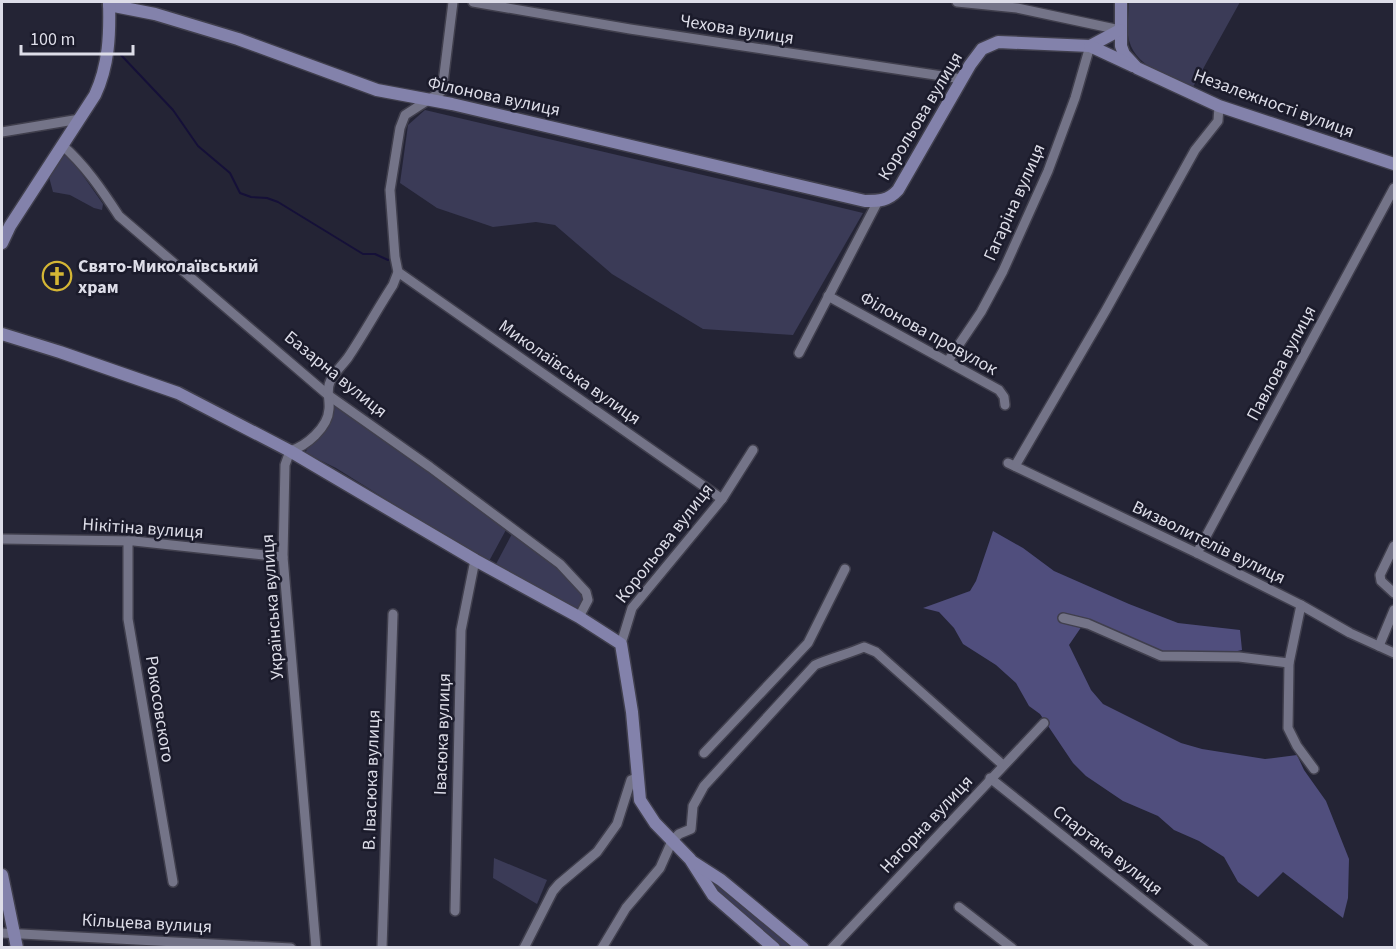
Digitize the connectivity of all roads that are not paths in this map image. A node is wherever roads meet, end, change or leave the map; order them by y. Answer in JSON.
{"nodes":[{"id":1,"x":453,"y":2,"type":"edge"},
{"id":2,"x":473,"y":2,"type":"edge"},
{"id":3,"x":957,"y":2,"type":"edge"},
{"id":4,"x":1121,"y":2,"type":"edge"},
{"id":5,"x":109,"y":3,"type":"edge"},
{"id":6,"x":1120,"y":30,"type":"junction"},
{"id":7,"x":1090,"y":46,"type":"junction"},
{"id":8,"x":1137,"y":68,"type":"junction"},
{"id":9,"x":962,"y":79,"type":"junction"},
{"id":10,"x":426,"y":100,"type":"junction"},
{"id":11,"x":1219,"y":106,"type":"junction"},
{"id":12,"x":80,"y":119,"type":"junction"},
{"id":13,"x":2,"y":132,"type":"edge"},
{"id":14,"x":62,"y":145,"type":"junction"},
{"id":15,"x":1395,"y":164,"type":"edge"},
{"id":16,"x":1395,"y":188,"type":"edge"},
{"id":17,"x":878,"y":201,"type":"junction"},
{"id":18,"x":2,"y":243,"type":"edge"},
{"id":19,"x":398,"y":272,"type":"junction"},
{"id":20,"x":828,"y":296,"type":"junction"},
{"id":21,"x":2,"y":334,"type":"edge"},
{"id":22,"x":799,"y":353,"type":"dead end"},
{"id":23,"x":948,"y":361,"type":"junction"},
{"id":24,"x":328,"y":395,"type":"junction"},
{"id":25,"x":1005,"y":405,"type":"dead end"},
{"id":26,"x":753,"y":450,"type":"dead end"},
{"id":27,"x":290,"y":451,"type":"junction"},
{"id":28,"x":722,"y":499,"type":"junction"},
{"id":29,"x":2,"y":539,"type":"edge"},
{"id":30,"x":128,"y":541,"type":"junction"},
{"id":31,"x":1395,"y":546,"type":"edge"},
{"id":32,"x":1197,"y":553,"type":"junction"},
{"id":33,"x":283,"y":557,"type":"junction"},
{"id":34,"x":475,"y":560,"type":"junction"},
{"id":35,"x":845,"y":569,"type":"dead end"},
{"id":36,"x":1395,"y":594,"type":"edge"},
{"id":37,"x":1301,"y":605,"type":"junction"},
{"id":38,"x":1395,"y":610,"type":"edge"},
{"id":39,"x":393,"y":614,"type":"dead end"},
{"id":40,"x":579,"y":617,"type":"junction"},
{"id":41,"x":1063,"y":618,"type":"dead end"},
{"id":42,"x":621,"y":644,"type":"junction"},
{"id":43,"x":1379,"y":646,"type":"junction"},
{"id":44,"x":1395,"y":653,"type":"edge"},
{"id":45,"x":1289,"y":663,"type":"junction"},
{"id":46,"x":1044,"y":723,"type":"dead end"},
{"id":47,"x":704,"y":753,"type":"dead end"},
{"id":48,"x":1003,"y":765,"type":"junction"},
{"id":49,"x":1314,"y":769,"type":"dead end"},
{"id":50,"x":637,"y":778,"type":"junction"},
{"id":51,"x":990,"y":778,"type":"junction"},
{"id":52,"x":672,"y":841,"type":"junction"},
{"id":53,"x":690,"y":860,"type":"junction"},
{"id":54,"x":2,"y":874,"type":"edge"},
{"id":55,"x":173,"y":882,"type":"dead end"},
{"id":56,"x":959,"y":907,"type":"dead end"},
{"id":57,"x":454,"y":911,"type":"dead end"},
{"id":58,"x":2,"y":933,"type":"edge"},
{"id":59,"x":15,"y":934,"type":"junction"},
{"id":60,"x":190,"y":945,"type":"edge"},
{"id":61,"x":17,"y":948,"type":"edge"},
{"id":62,"x":291,"y":948,"type":"edge"},
{"id":63,"x":316,"y":948,"type":"edge"},
{"id":64,"x":382,"y":948,"type":"edge"},
{"id":65,"x":524,"y":948,"type":"edge"},
{"id":66,"x":602,"y":948,"type":"edge"},
{"id":67,"x":774,"y":948,"type":"edge"},
{"id":68,"x":803,"y":948,"type":"edge"},
{"id":69,"x":832,"y":948,"type":"edge"},
{"id":70,"x":1012,"y":948,"type":"edge"},
{"id":71,"x":1204,"y":948,"type":"edge"}],
"edges":[{"from":1,"to":10,"type":"street"},
{"from":2,"to":9,"type":"street","name":"Чехова вулиця"},
{"from":3,"to":6,"type":"street"},
{"from":4,"to":6,"type":"main road"},
{"from":5,"to":10,"type":"main road","name":"Філонова вулиця"},
{"from":5,"to":12,"type":"main road"},
{"from":6,"to":7,"type":"main road"},
{"from":6,"to":8,"type":"main road"},
{"from":7,"to":8,"type":"main road","name":"Незалежності вулиця"},
{"from":7,"to":9,"type":"main road","name":"Корольова вулиця"},
{"from":7,"to":23,"type":"street","name":"Гагаріна вулиця"},
{"from":8,"to":11,"type":"main road","name":"Незалежності вулиця"},
{"from":9,"to":17,"type":"main road","name":"Корольова вулиця"},
{"from":10,"to":17,"type":"main road","name":"Філонова вулиця"},
{"from":10,"to":19,"type":"street"},
{"from":11,"to":15,"type":"main road","name":"Незалежності вулиця"},
{"from":11,"to":32,"type":"street","name":"Визволителів вулиця"},
{"from":12,"to":13,"type":"street"},
{"from":12,"to":14,"type":"main road"},
{"from":14,"to":18,"type":"main road"},
{"from":14,"to":24,"type":"street","name":"Базарна вулиця"},
{"from":16,"to":32,"type":"street","name":"Павлова вулиця"},
{"from":17,"to":20,"type":"street","name":"Корольова вулиця"},
{"from":19,"to":24,"type":"street"},
{"from":19,"to":28,"type":"street","name":"Миколаївська вулиця"},
{"from":20,"to":22,"type":"street","name":"Корольова вулиця"},
{"from":20,"to":23,"type":"street","name":"Філонова провулок"},
{"from":21,"to":27,"type":"main road"},
{"from":23,"to":25,"type":"street","name":"Філонова провулок"},
{"from":24,"to":27,"type":"street"},
{"from":24,"to":40,"type":"street","name":"Базарна вулиця"},
{"from":26,"to":28,"type":"street","name":"Корольова вулиця"},
{"from":27,"to":33,"type":"street","name":"Українська вулиця"},
{"from":27,"to":34,"type":"main road"},
{"from":28,"to":42,"type":"street","name":"Корольова вулиця"},
{"from":29,"to":30,"type":"street","name":"Нікітіна вулиця"},
{"from":30,"to":33,"type":"street","name":"Нікітіна вулиця"},
{"from":30,"to":55,"type":"street","name":"Рокосовского"},
{"from":31,"to":36,"type":"street"},
{"from":32,"to":37,"type":"street","name":"Визволителів вулиця"},
{"from":33,"to":63,"type":"street","name":"Українська вулиця"},
{"from":34,"to":40,"type":"main road"},
{"from":34,"to":57,"type":"street","name":"Івасюка вулиця"},
{"from":35,"to":47,"type":"street"},
{"from":37,"to":43,"type":"street","name":"Визволителів вулиця"},
{"from":37,"to":45,"type":"street"},
{"from":38,"to":43,"type":"street"},
{"from":39,"to":64,"type":"street","name":"В. Івасюка вулиця"},
{"from":40,"to":42,"type":"main road"},
{"from":41,"to":45,"type":"street"},
{"from":42,"to":50,"type":"main road","name":"Корольова вулиця"},
{"from":43,"to":44,"type":"street","name":"Визволителів вулиця"},
{"from":45,"to":49,"type":"street"},
{"from":46,"to":48,"type":"street","name":"Нагорна вулиця"},
{"from":48,"to":51,"type":"street","name":"Нагорна вулиця"},
{"from":48,"to":52,"type":"street"},
{"from":50,"to":52,"type":"main road","name":"Корольова вулиця"},
{"from":50,"to":65,"type":"street"},
{"from":51,"to":69,"type":"street","name":"Нагорна вулиця"},
{"from":51,"to":71,"type":"street","name":"Спартака вулиця"},
{"from":52,"to":53,"type":"main road","name":"Корольова вулиця"},
{"from":52,"to":66,"type":"street"},
{"from":53,"to":67,"type":"main road"},
{"from":53,"to":68,"type":"main road"},
{"from":54,"to":59,"type":"main road"},
{"from":56,"to":70,"type":"street"},
{"from":58,"to":59,"type":"street","name":"Кільцева вулиця"},
{"from":59,"to":60,"type":"street","name":"Кільцева вулиця"},
{"from":59,"to":61,"type":"main road"},
{"from":60,"to":62,"type":"street","name":"Кільцева вулиця"}]}
